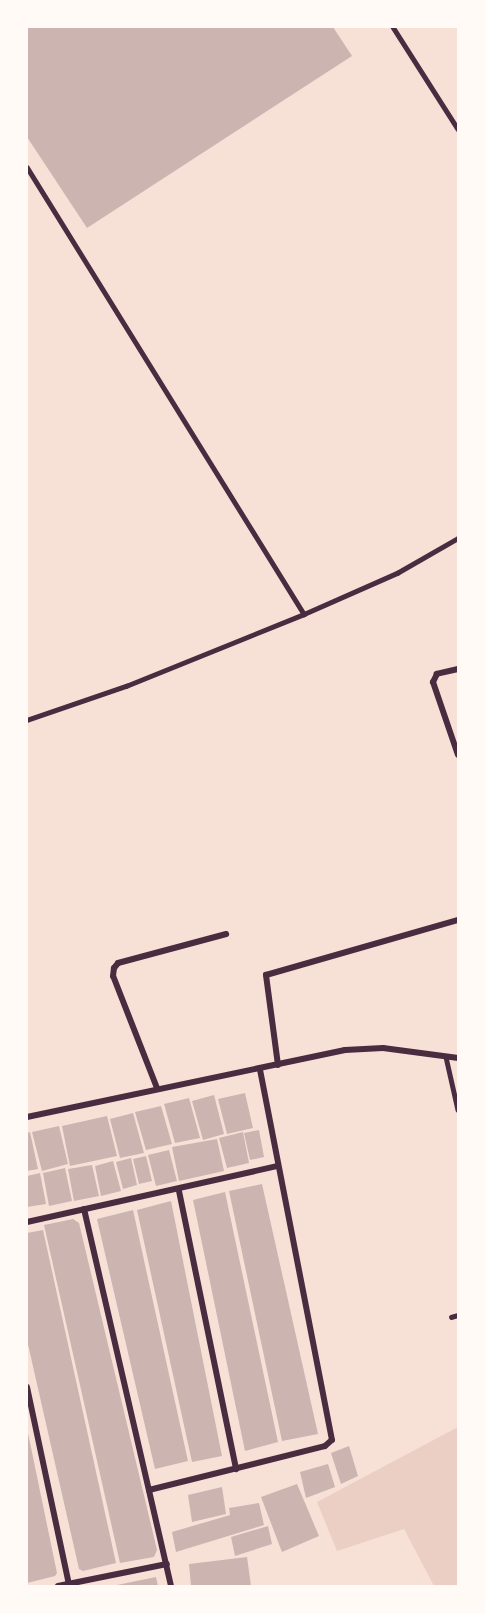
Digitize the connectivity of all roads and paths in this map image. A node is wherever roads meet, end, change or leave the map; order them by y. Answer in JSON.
{"nodes":[{"id":1,"x":393,"y":27,"type":"edge"},
{"id":2,"x":458,"y":129,"type":"edge"},
{"id":3,"x":27,"y":167,"type":"edge"},
{"id":4,"x":30,"y":177,"type":"edge"},
{"id":5,"x":458,"y":538,"type":"edge"},
{"id":6,"x":304,"y":614,"type":"junction"},
{"id":7,"x":458,"y":669,"type":"edge"},
{"id":8,"x":27,"y":720,"type":"edge"},
{"id":9,"x":458,"y":755,"type":"edge"},
{"id":10,"x":458,"y":920,"type":"edge"},
{"id":11,"x":226,"y":934,"type":"dead end"},
{"id":12,"x":446,"y":1058,"type":"junction"},
{"id":13,"x":458,"y":1058,"type":"edge"},
{"id":14,"x":278,"y":1065,"type":"junction"},
{"id":15,"x":260,"y":1068,"type":"junction"},
{"id":16,"x":157,"y":1088,"type":"junction"},
{"id":17,"x":458,"y":1110,"type":"edge"},
{"id":18,"x":27,"y":1117,"type":"edge"},
{"id":19,"x":278,"y":1166,"type":"junction"},
{"id":20,"x":179,"y":1191,"type":"junction"},
{"id":21,"x":84,"y":1209,"type":"junction"},
{"id":22,"x":27,"y":1222,"type":"edge"},
{"id":23,"x":458,"y":1315,"type":"edge"},
{"id":24,"x":451,"y":1317,"type":"dead end"},
{"id":25,"x":27,"y":1387,"type":"edge"},
{"id":26,"x":236,"y":1469,"type":"junction"},
{"id":27,"x":149,"y":1490,"type":"junction"},
{"id":28,"x":167,"y":1564,"type":"junction"},
{"id":29,"x":69,"y":1584,"type":"junction"},
{"id":30,"x":58,"y":1586,"type":"edge"},
{"id":31,"x":171,"y":1586,"type":"edge"}],
"edges":[{"from":1,"to":2,"type":"lane"},
{"from":3,"to":4,"type":"lane"},
{"from":4,"to":6,"type":"lane"},
{"from":5,"to":6,"type":"lane"},
{"from":6,"to":8,"type":"lane"},
{"from":7,"to":9,"type":"street"},
{"from":10,"to":14,"type":"street"},
{"from":11,"to":16,"type":"street"},
{"from":12,"to":13,"type":"street"},
{"from":12,"to":14,"type":"street"},
{"from":12,"to":17,"type":"lane"},
{"from":14,"to":15,"type":"street"},
{"from":15,"to":16,"type":"street"},
{"from":15,"to":19,"type":"street"},
{"from":16,"to":18,"type":"street"},
{"from":19,"to":20,"type":"street"},
{"from":19,"to":26,"type":"street"},
{"from":20,"to":21,"type":"street"},
{"from":20,"to":26,"type":"street"},
{"from":21,"to":22,"type":"street"},
{"from":21,"to":27,"type":"street"},
{"from":23,"to":24,"type":"lane"},
{"from":25,"to":29,"type":"street"},
{"from":26,"to":27,"type":"street"},
{"from":27,"to":28,"type":"street"},
{"from":28,"to":29,"type":"street"},
{"from":28,"to":31,"type":"street"},
{"from":29,"to":30,"type":"street"}]}
